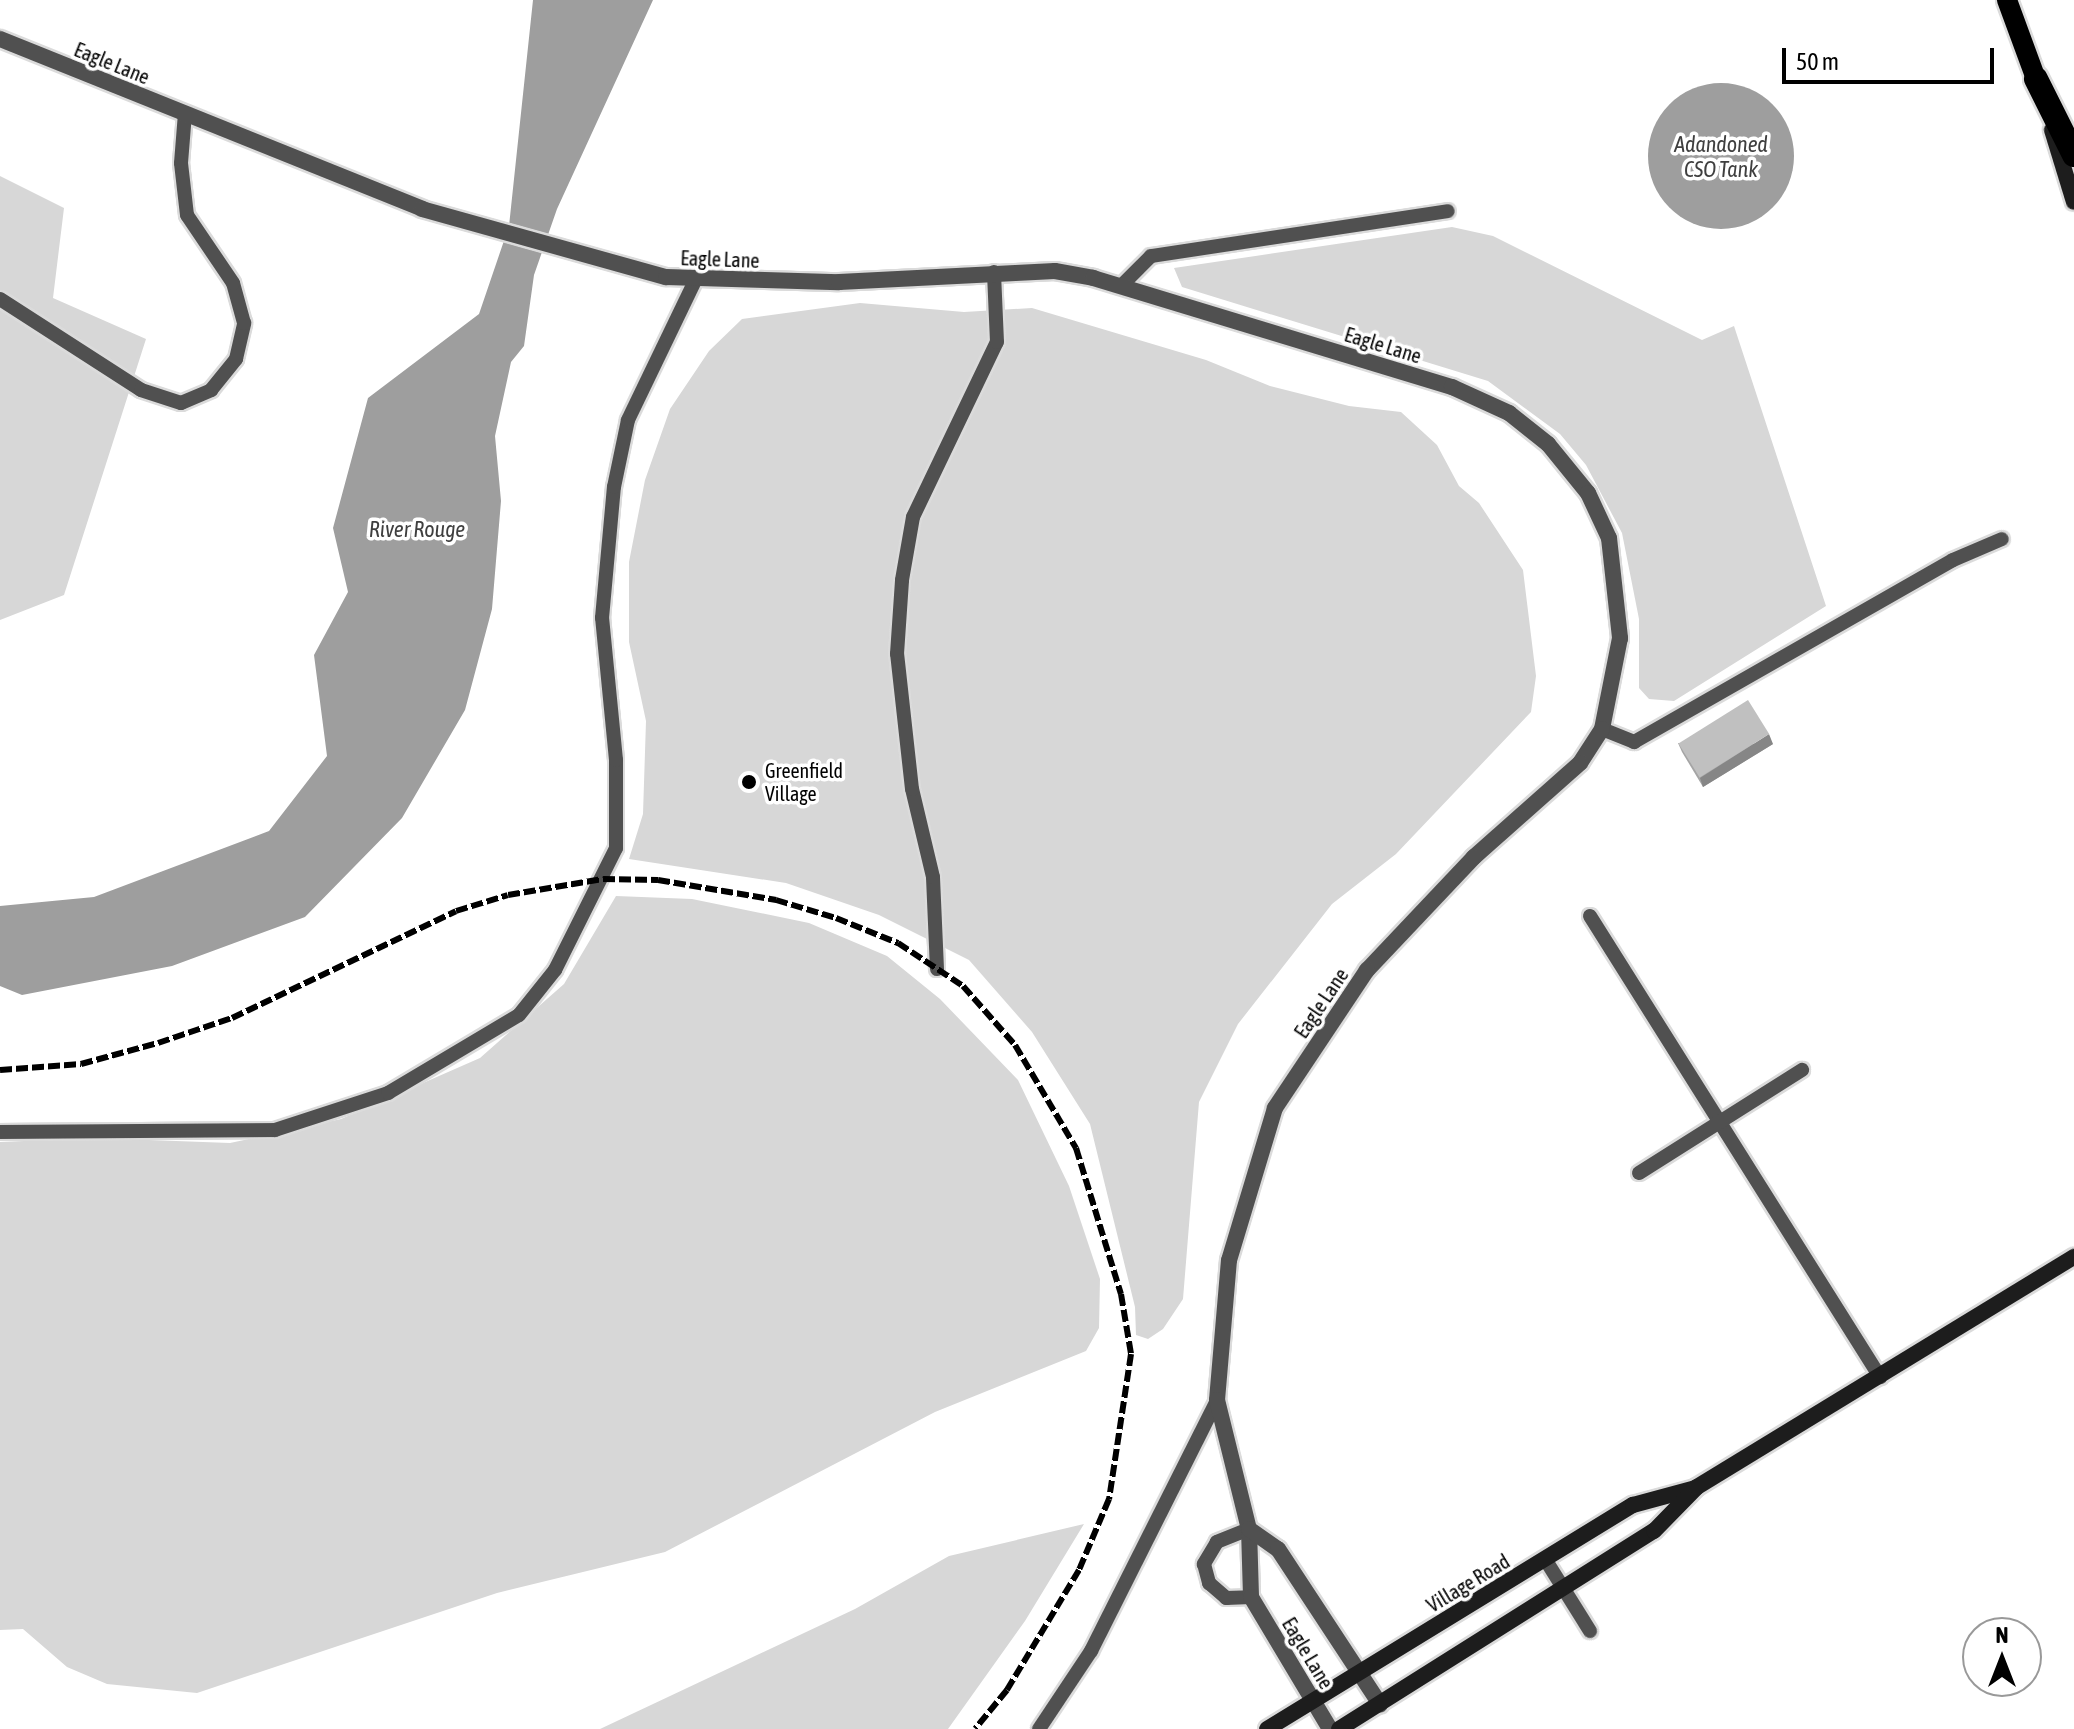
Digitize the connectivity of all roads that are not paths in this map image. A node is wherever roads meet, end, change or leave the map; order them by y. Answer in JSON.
{"nodes":[{"id":1,"x":2007,"y":0,"type":"edge"},
{"id":2,"x":0,"y":39,"type":"edge"},
{"id":3,"x":2036,"y":79,"type":"junction"},
{"id":4,"x":185,"y":113,"type":"junction"},
{"id":5,"x":2074,"y":155,"type":"edge"},
{"id":6,"x":2074,"y":202,"type":"edge"},
{"id":7,"x":1448,"y":211,"type":"dead end"},
{"id":8,"x":994,"y":272,"type":"junction"},
{"id":9,"x":696,"y":279,"type":"junction"},
{"id":10,"x":1121,"y":286,"type":"junction"},
{"id":11,"x":0,"y":299,"type":"edge"},
{"id":12,"x":2002,"y":539,"type":"dead end"},
{"id":13,"x":1602,"y":729,"type":"junction"},
{"id":14,"x":1590,"y":916,"type":"dead end"},
{"id":15,"x":937,"y":969,"type":"dead end"},
{"id":16,"x":1802,"y":1070,"type":"dead end"},
{"id":17,"x":1719,"y":1122,"type":"junction"},
{"id":18,"x":0,"y":1132,"type":"edge"},
{"id":19,"x":1639,"y":1173,"type":"dead end"},
{"id":20,"x":2074,"y":1257,"type":"edge"},
{"id":21,"x":1880,"y":1377,"type":"junction"},
{"id":22,"x":1217,"y":1400,"type":"junction"},
{"id":23,"x":1697,"y":1487,"type":"junction"},
{"id":24,"x":1249,"y":1529,"type":"junction"},
{"id":25,"x":1545,"y":1559,"type":"junction"},
{"id":26,"x":1565,"y":1590,"type":"junction"},
{"id":27,"x":1251,"y":1597,"type":"junction"},
{"id":28,"x":1590,"y":1631,"type":"dead end"},
{"id":29,"x":1360,"y":1672,"type":"junction"},
{"id":30,"x":1313,"y":1701,"type":"junction"},
{"id":31,"x":1380,"y":1704,"type":"junction"},
{"id":32,"x":1039,"y":1729,"type":"edge"},
{"id":33,"x":1267,"y":1729,"type":"edge"},
{"id":34,"x":1330,"y":1729,"type":"edge"},
{"id":35,"x":1339,"y":1729,"type":"edge"}],
"edges":[{"from":1,"to":3,"type":"main road"},
{"from":2,"to":4,"type":"street","name":"Eagle Lane"},
{"from":3,"to":5,"type":"highway"},
{"from":3,"to":6,"type":"street"},
{"from":4,"to":9,"type":"street","name":"Eagle Lane"},
{"from":4,"to":11,"type":"lane"},
{"from":7,"to":10,"type":"lane"},
{"from":8,"to":9,"type":"street","name":"Eagle Lane"},
{"from":8,"to":10,"type":"street","name":"Eagle Lane"},
{"from":8,"to":15,"type":"lane"},
{"from":9,"to":18,"type":"lane"},
{"from":10,"to":13,"type":"street","name":"Eagle Lane"},
{"from":12,"to":13,"type":"lane"},
{"from":13,"to":22,"type":"street","name":"Eagle Lane"},
{"from":14,"to":17,"type":"lane"},
{"from":16,"to":17,"type":"lane"},
{"from":17,"to":19,"type":"lane"},
{"from":17,"to":21,"type":"lane"},
{"from":20,"to":21,"type":"street","name":"Village Road"},
{"from":21,"to":23,"type":"street","name":"Village Road"},
{"from":22,"to":24,"type":"street","name":"Eagle Lane"},
{"from":22,"to":32,"type":"lane"},
{"from":23,"to":25,"type":"street","name":"Village Road"},
{"from":23,"to":26,"type":"street","name":"Village Road"},
{"from":24,"to":27,"type":"street","name":"Eagle Lane"},
{"from":24,"to":27,"type":"lane"},
{"from":24,"to":29,"type":"street","name":"Eagle Lane"},
{"from":25,"to":26,"type":"lane"},
{"from":25,"to":29,"type":"street","name":"Village Road"},
{"from":26,"to":28,"type":"lane"},
{"from":26,"to":31,"type":"street","name":"Village Road"},
{"from":27,"to":30,"type":"street","name":"Eagle Lane"},
{"from":29,"to":30,"type":"street","name":"Village Road"},
{"from":29,"to":31,"type":"street","name":"Eagle Lane"},
{"from":30,"to":33,"type":"street","name":"Village Road"},
{"from":30,"to":34,"type":"street","name":"Eagle Lane"},
{"from":31,"to":35,"type":"street","name":"Village Road"}]}
